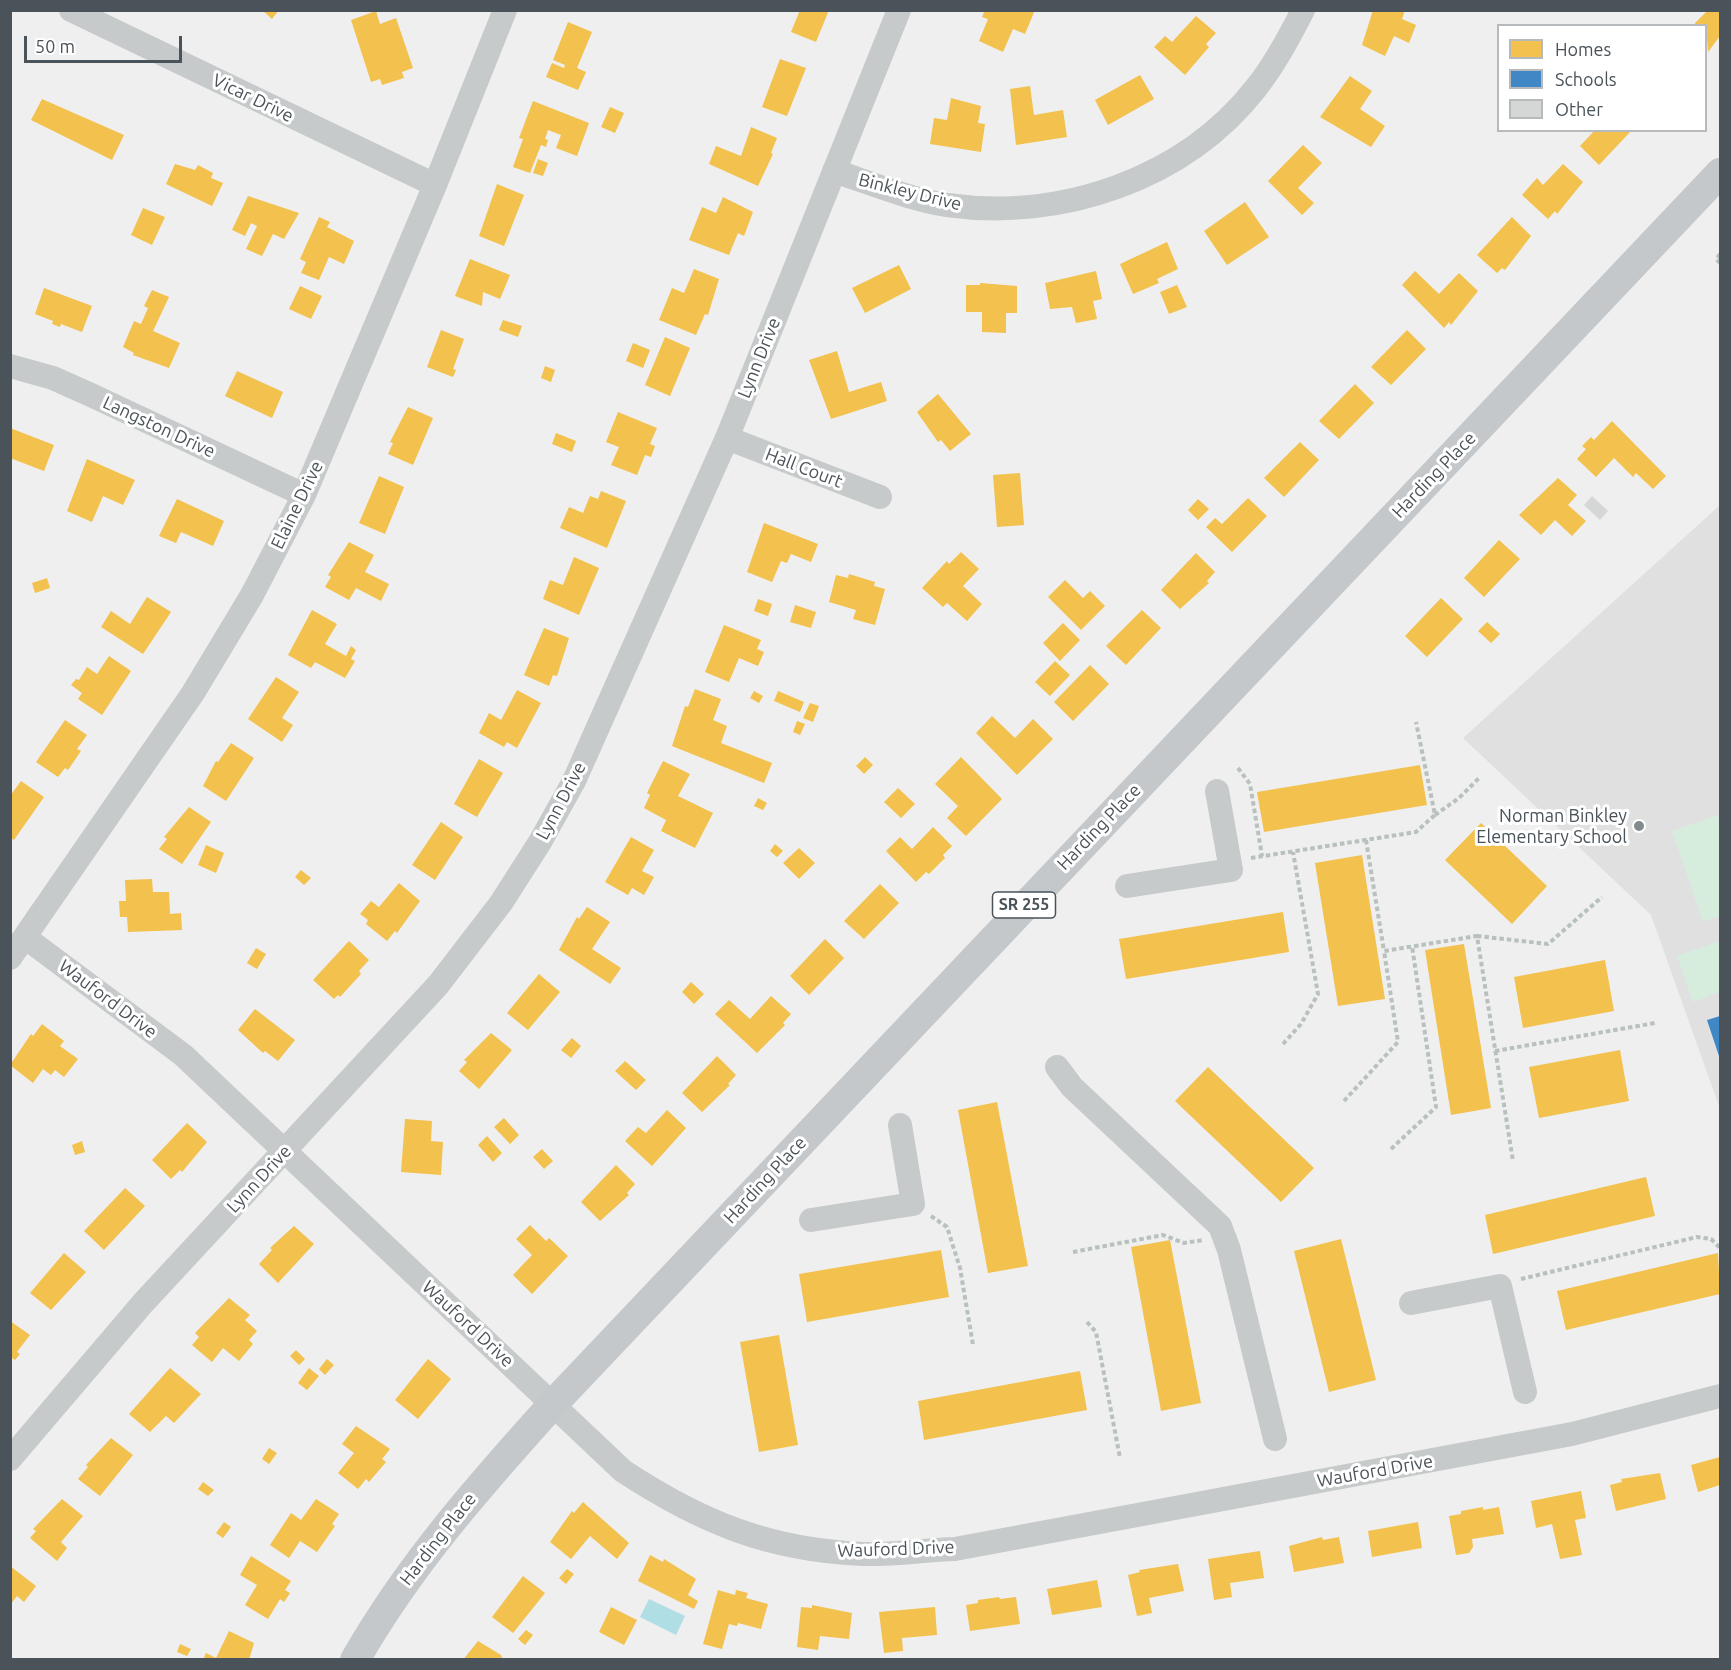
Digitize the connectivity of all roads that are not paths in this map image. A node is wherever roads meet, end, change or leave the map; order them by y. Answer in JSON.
{"nodes":[{"id":1,"x":71,"y":10,"type":"edge"},
{"id":2,"x":505,"y":10,"type":"edge"},
{"id":3,"x":899,"y":10,"type":"edge"},
{"id":4,"x":1303,"y":10,"type":"edge"},
{"id":5,"x":834,"y":171,"type":"junction"},
{"id":6,"x":1720,"y":173,"type":"edge"},
{"id":7,"x":435,"y":185,"type":"junction"},
{"id":8,"x":10,"y":366,"type":"edge"},
{"id":9,"x":727,"y":438,"type":"junction"},
{"id":10,"x":304,"y":495,"type":"junction"},
{"id":11,"x":880,"y":497,"type":"dead end"},
{"id":12,"x":1217,"y":790,"type":"dead end"},
{"id":13,"x":1127,"y":886,"type":"dead end"},
{"id":14,"x":26,"y":938,"type":"junction"},
{"id":15,"x":10,"y":958,"type":"edge"},
{"id":16,"x":1057,"y":1068,"type":"dead end"},
{"id":17,"x":900,"y":1125,"type":"dead end"},
{"id":18,"x":286,"y":1152,"type":"junction"},
{"id":19,"x":811,"y":1220,"type":"dead end"},
{"id":20,"x":1411,"y":1303,"type":"dead end"},
{"id":21,"x":1525,"y":1392,"type":"dead end"},
{"id":22,"x":1720,"y":1396,"type":"edge"},
{"id":23,"x":553,"y":1404,"type":"junction"},
{"id":24,"x":1275,"y":1439,"type":"dead end"},
{"id":25,"x":10,"y":1459,"type":"edge"},
{"id":26,"x":355,"y":1659,"type":"edge"}],
"edges":[{"from":1,"to":7,"type":"street","name":"Vicar Drive"},
{"from":2,"to":7,"type":"street","name":"Elaine Drive"},
{"from":3,"to":5,"type":"street","name":"Lynn Drive"},
{"from":4,"to":5,"type":"street","name":"Binkley Drive"},
{"from":5,"to":9,"type":"street","name":"Lynn Drive"},
{"from":6,"to":23,"type":"main road","name":"Harding Place","number":"SR 255"},
{"from":7,"to":10,"type":"street","name":"Elaine Drive"},
{"from":8,"to":10,"type":"street","name":"Langston Drive"},
{"from":9,"to":11,"type":"street","name":"Hall Court"},
{"from":9,"to":18,"type":"street","name":"Lynn Drive"},
{"from":10,"to":14,"type":"street","name":"Elaine Drive"},
{"from":12,"to":13,"type":"street"},
{"from":14,"to":15,"type":"street","name":"Elaine Drive"},
{"from":14,"to":18,"type":"street","name":"Wauford Drive"},
{"from":16,"to":24,"type":"street"},
{"from":17,"to":19,"type":"street"},
{"from":18,"to":23,"type":"street","name":"Wauford Drive"},
{"from":18,"to":25,"type":"street","name":"Lynn Drive"},
{"from":20,"to":21,"type":"street"},
{"from":22,"to":23,"type":"street","name":"Wauford Drive"},
{"from":23,"to":26,"type":"main road","name":"Harding Place","number":"SR 255"}]}
